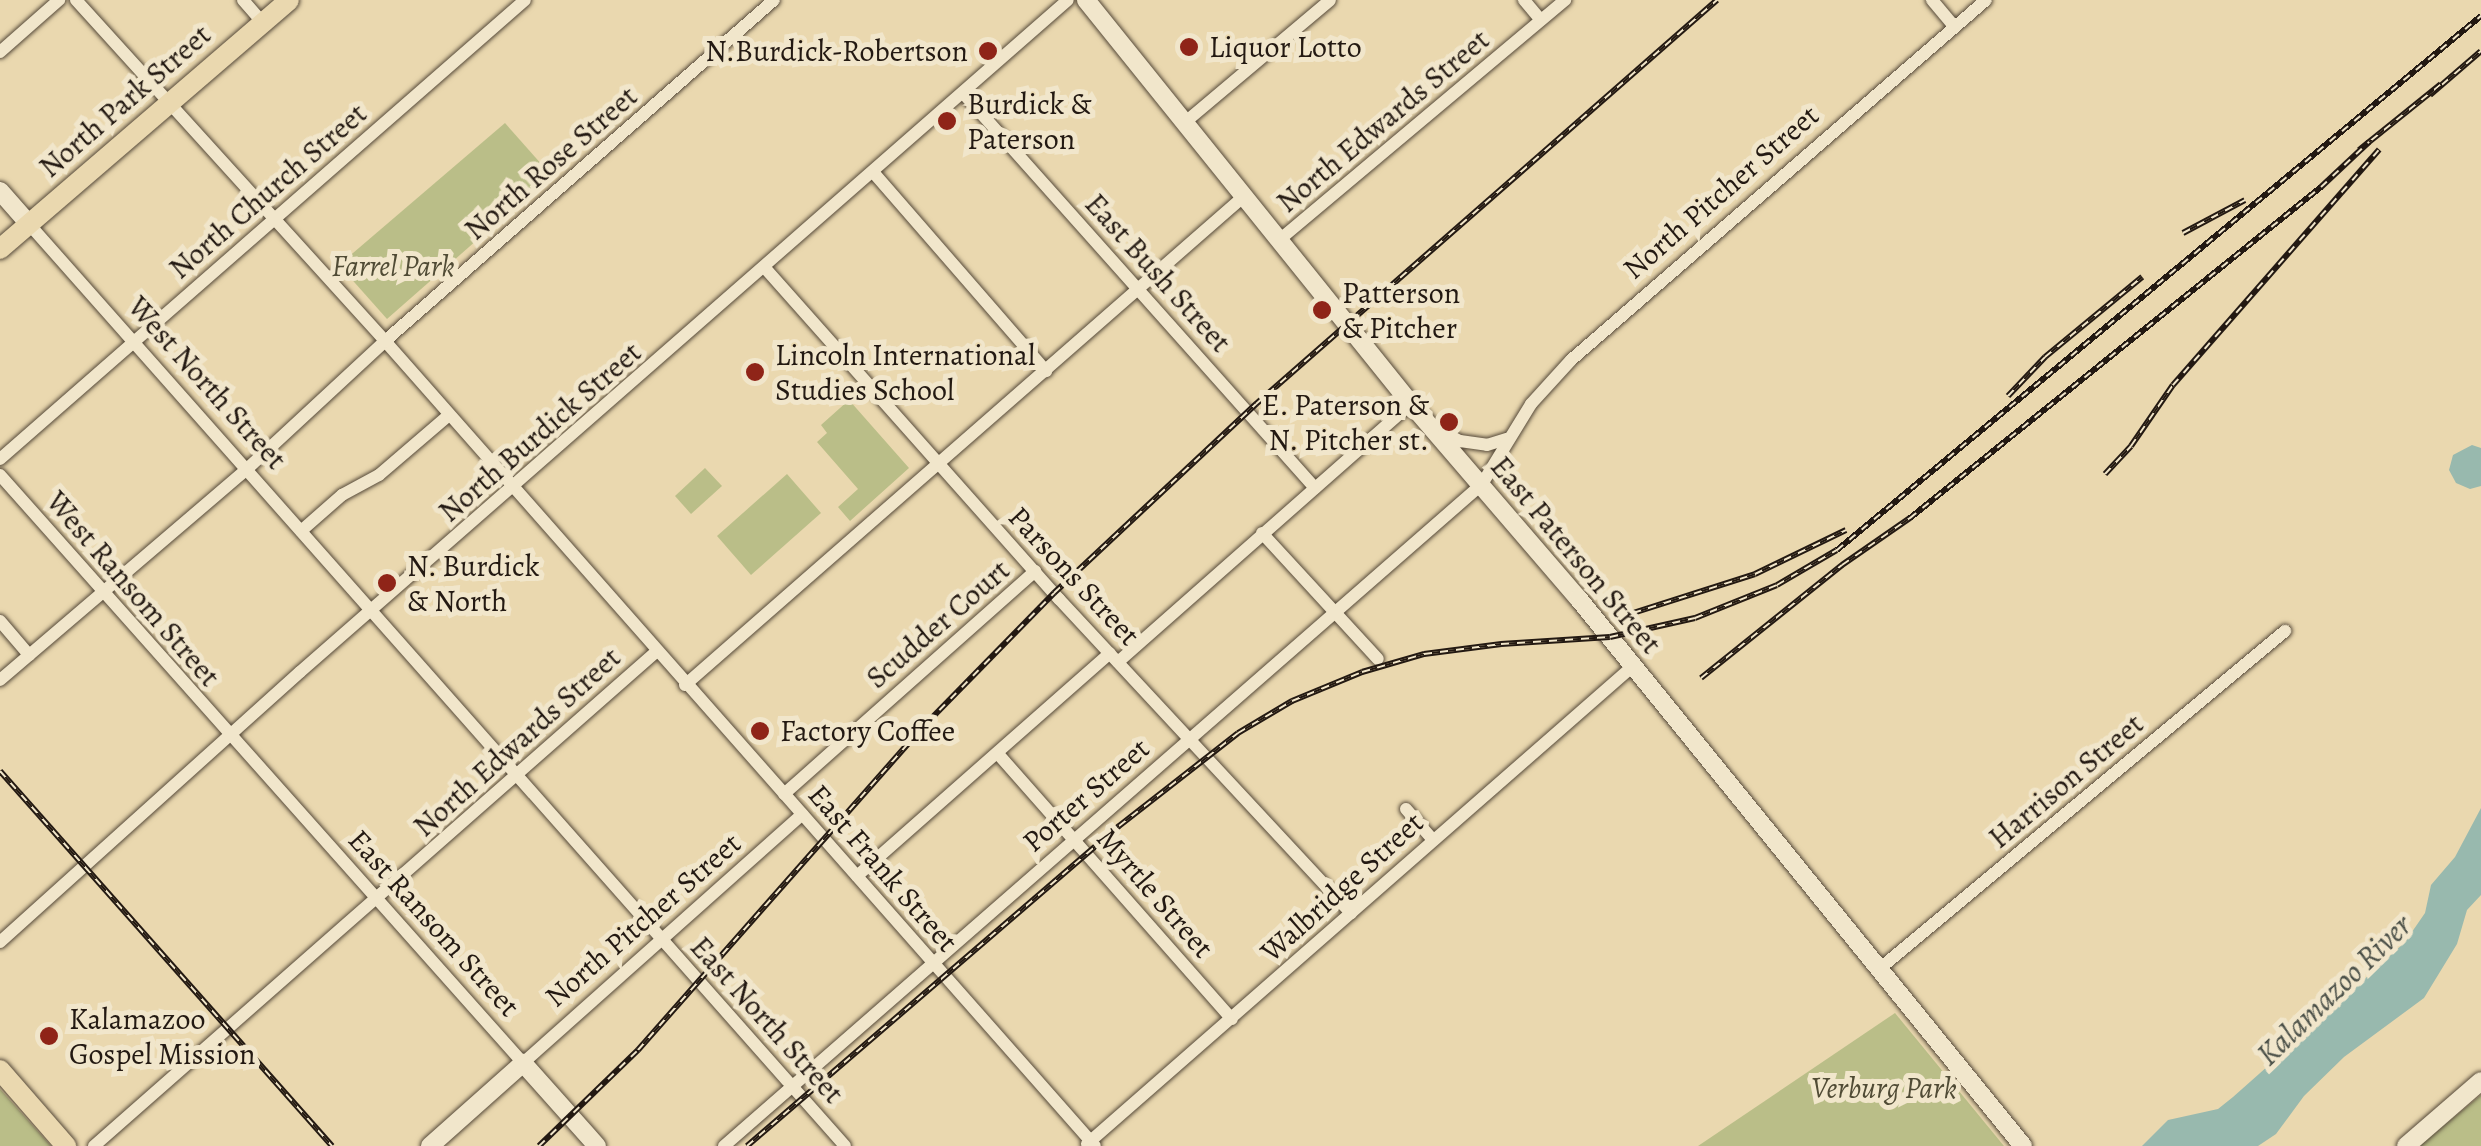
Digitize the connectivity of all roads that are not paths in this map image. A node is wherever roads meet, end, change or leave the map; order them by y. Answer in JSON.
{"nodes":[{"id":1,"x":58,"y":0,"type":"edge"},
{"id":2,"x":76,"y":0,"type":"edge"},
{"id":3,"x":242,"y":0,"type":"edge"},
{"id":4,"x":289,"y":0,"type":"edge"},
{"id":5,"x":525,"y":0,"type":"edge"},
{"id":6,"x":774,"y":0,"type":"edge"},
{"id":7,"x":1068,"y":0,"type":"edge"},
{"id":8,"x":1086,"y":0,"type":"edge"},
{"id":9,"x":1330,"y":0,"type":"edge"},
{"id":10,"x":1524,"y":0,"type":"edge"},
{"id":11,"x":1566,"y":0,"type":"edge"},
{"id":12,"x":1932,"y":0,"type":"edge"},
{"id":13,"x":1986,"y":0,"type":"edge"},
{"id":14,"x":757,"y":5,"type":"edge"},
{"id":15,"x":1541,"y":20,"type":"junction"},
{"id":16,"x":262,"y":24,"type":"junction"},
{"id":17,"x":1954,"y":27,"type":"junction"},
{"id":18,"x":0,"y":52,"type":"edge"},
{"id":19,"x":962,"y":93,"type":"junction"},
{"id":20,"x":168,"y":102,"type":"junction"},
{"id":21,"x":1183,"y":124,"type":"junction"},
{"id":22,"x":872,"y":172,"type":"junction"},
{"id":23,"x":0,"y":191,"type":"edge"},
{"id":24,"x":1243,"y":197,"type":"junction"},
{"id":25,"x":274,"y":218,"type":"junction"},
{"id":26,"x":29,"y":224,"type":"junction"},
{"id":27,"x":1278,"y":241,"type":"junction"},
{"id":28,"x":0,"y":249,"type":"edge"},
{"id":29,"x":765,"y":268,"type":"junction"},
{"id":30,"x":1137,"y":290,"type":"junction"},
{"id":31,"x":385,"y":341,"type":"junction"},
{"id":32,"x":134,"y":343,"type":"junction"},
{"id":33,"x":1046,"y":371,"type":"junction"},
{"id":34,"x":1412,"y":404,"type":"junction"},
{"id":35,"x":449,"y":415,"type":"junction"},
{"id":36,"x":1429,"y":424,"type":"junction"},
{"id":37,"x":1507,"y":439,"type":"junction"},
{"id":38,"x":0,"y":459,"type":"edge"},
{"id":39,"x":938,"y":464,"type":"junction"},
{"id":40,"x":247,"y":469,"type":"junction"},
{"id":41,"x":0,"y":475,"type":"edge"},
{"id":42,"x":1482,"y":484,"type":"junction"},
{"id":43,"x":514,"y":488,"type":"junction"},
{"id":44,"x":1314,"y":488,"type":"junction"},
{"id":45,"x":302,"y":531,"type":"junction"},
{"id":46,"x":1262,"y":534,"type":"junction"},
{"id":47,"x":1035,"y":571,"type":"junction"},
{"id":48,"x":103,"y":593,"type":"junction"},
{"id":49,"x":1332,"y":611,"type":"junction"},
{"id":50,"x":373,"y":612,"type":"junction"},
{"id":51,"x":0,"y":621,"type":"edge"},
{"id":52,"x":2285,"y":632,"type":"dead end"},
{"id":53,"x":657,"y":651,"type":"junction"},
{"id":54,"x":29,"y":656,"type":"junction"},
{"id":55,"x":1114,"y":658,"type":"junction"},
{"id":56,"x":1378,"y":660,"type":"dead end"},
{"id":57,"x":1633,"y":666,"type":"junction"},
{"id":58,"x":0,"y":680,"type":"edge"},
{"id":59,"x":686,"y":685,"type":"junction"},
{"id":60,"x":1190,"y":736,"type":"junction"},
{"id":61,"x":229,"y":737,"type":"junction"},
{"id":62,"x":999,"y":755,"type":"junction"},
{"id":63,"x":518,"y":775,"type":"junction"},
{"id":64,"x":784,"y":794,"type":"junction"},
{"id":65,"x":1406,"y":809,"type":"dead end"},
{"id":66,"x":802,"y":814,"type":"junction"},
{"id":67,"x":1074,"y":838,"type":"junction"},
{"id":68,"x":1433,"y":840,"type":"junction"},
{"id":69,"x":857,"y":876,"type":"junction"},
{"id":70,"x":375,"y":901,"type":"junction"},
{"id":71,"x":1351,"y":912,"type":"junction"},
{"id":72,"x":662,"y":939,"type":"junction"},
{"id":73,"x":0,"y":942,"type":"edge"},
{"id":74,"x":932,"y":963,"type":"junction"},
{"id":75,"x":1878,"y":970,"type":"junction"},
{"id":76,"x":1232,"y":1020,"type":"junction"},
{"id":77,"x":523,"y":1063,"type":"junction"},
{"id":78,"x":0,"y":1070,"type":"edge"},
{"id":79,"x":2481,"y":1081,"type":"edge"},
{"id":80,"x":792,"y":1086,"type":"junction"},
{"id":81,"x":1090,"y":1144,"type":"edge"},
{"id":82,"x":66,"y":1146,"type":"edge"},
{"id":83,"x":94,"y":1146,"type":"edge"},
{"id":84,"x":430,"y":1146,"type":"edge"},
{"id":85,"x":597,"y":1146,"type":"edge"},
{"id":86,"x":724,"y":1146,"type":"edge"},
{"id":87,"x":845,"y":1146,"type":"edge"},
{"id":88,"x":2023,"y":1146,"type":"edge"},
{"id":89,"x":2406,"y":1146,"type":"edge"}],
"edges":[{"from":1,"to":18,"type":"street"},
{"from":2,"to":20,"type":"street","name":"East Frank Street"},
{"from":3,"to":16,"type":"street"},
{"from":4,"to":16,"type":"main road","name":"North Park Street"},
{"from":5,"to":25,"type":"street","name":"North Church Street"},
{"from":6,"to":14,"type":"street","name":"North Rose Street"},
{"from":7,"to":19,"type":"street","name":"North Burdick Street"},
{"from":8,"to":21,"type":"street","name":"East Paterson Street"},
{"from":9,"to":21,"type":"street"},
{"from":10,"to":15,"type":"street"},
{"from":11,"to":15,"type":"street","name":"North Edwards Street"},
{"from":12,"to":17,"type":"street"},
{"from":13,"to":17,"type":"street","name":"North Pitcher Street"},
{"from":14,"to":31,"type":"street","name":"North Rose Street"},
{"from":15,"to":27,"type":"street","name":"North Edwards Street"},
{"from":16,"to":20,"type":"main road","name":"North Park Street"},
{"from":17,"to":37,"type":"street","name":"North Pitcher Street"},
{"from":19,"to":22,"type":"street","name":"North Burdick Street"},
{"from":19,"to":30,"type":"street","name":"East Bush Street"},
{"from":20,"to":25,"type":"street","name":"East Frank Street"},
{"from":20,"to":26,"type":"main road","name":"North Park Street"},
{"from":21,"to":24,"type":"street","name":"East Paterson Street"},
{"from":22,"to":29,"type":"street","name":"North Burdick Street"},
{"from":22,"to":33,"type":"street"},
{"from":23,"to":26,"type":"street","name":"West North Street"},
{"from":24,"to":27,"type":"street","name":"East Paterson Street"},
{"from":24,"to":30,"type":"street","name":"North Edwards Street"},
{"from":25,"to":31,"type":"street","name":"East Frank Street"},
{"from":25,"to":32,"type":"street","name":"North Church Street"},
{"from":26,"to":28,"type":"main road","name":"North Park Street"},
{"from":26,"to":32,"type":"street","name":"West North Street"},
{"from":27,"to":34,"type":"street","name":"East Paterson Street"},
{"from":29,"to":39,"type":"street","name":"Parsons Street"},
{"from":29,"to":43,"type":"street","name":"North Burdick Street"},
{"from":30,"to":33,"type":"street","name":"North Edwards Street"},
{"from":30,"to":44,"type":"street","name":"East Bush Street"},
{"from":31,"to":35,"type":"street","name":"East Frank Street"},
{"from":31,"to":40,"type":"street","name":"North Rose Street"},
{"from":32,"to":38,"type":"street","name":"North Church Street"},
{"from":32,"to":40,"type":"street","name":"West North Street"},
{"from":33,"to":39,"type":"street","name":"North Edwards Street"},
{"from":34,"to":36,"type":"street","name":"East Paterson Street"},
{"from":34,"to":44,"type":"street"},
{"from":35,"to":43,"type":"street","name":"East Frank Street"},
{"from":35,"to":45,"type":"street"},
{"from":36,"to":37,"type":"street"},
{"from":36,"to":42,"type":"street","name":"East Paterson Street"},
{"from":37,"to":42,"type":"street","name":"North Pitcher Street"},
{"from":39,"to":47,"type":"street","name":"Parsons Street"},
{"from":39,"to":59,"type":"street","name":"North Edwards Street"},
{"from":40,"to":45,"type":"street","name":"West North Street"},
{"from":40,"to":48,"type":"street","name":"North Rose Street"},
{"from":41,"to":48,"type":"street","name":"West Ransom Street"},
{"from":42,"to":49,"type":"street","name":"Porter Street"},
{"from":42,"to":57,"type":"street","name":"East Paterson Street"},
{"from":43,"to":50,"type":"street","name":"North Burdick Street"},
{"from":43,"to":53,"type":"street","name":"East Frank Street"},
{"from":44,"to":46,"type":"street"},
{"from":45,"to":50,"type":"street","name":"West North Street"},
{"from":46,"to":49,"type":"street"},
{"from":46,"to":55,"type":"street"},
{"from":47,"to":55,"type":"street","name":"Parsons Street"},
{"from":47,"to":64,"type":"street","name":"Scudder Court"},
{"from":48,"to":54,"type":"street","name":"North Rose Street"},
{"from":48,"to":61,"type":"street","name":"West Ransom Street"},
{"from":49,"to":56,"type":"street"},
{"from":49,"to":60,"type":"street","name":"Porter Street"},
{"from":50,"to":61,"type":"street","name":"North Burdick Street"},
{"from":50,"to":63,"type":"street","name":"East North Street"},
{"from":51,"to":54,"type":"street"},
{"from":52,"to":75,"type":"street","name":"Harrison Street"},
{"from":53,"to":59,"type":"street","name":"East Frank Street"},
{"from":53,"to":63,"type":"street","name":"North Edwards Street"},
{"from":54,"to":58,"type":"street","name":"North Rose Street"},
{"from":55,"to":60,"type":"street","name":"Parsons Street"},
{"from":55,"to":62,"type":"street"},
{"from":57,"to":68,"type":"street","name":"Walbridge Street"},
{"from":57,"to":75,"type":"street","name":"East Paterson Street"},
{"from":59,"to":64,"type":"street","name":"East Frank Street"},
{"from":60,"to":67,"type":"street","name":"Porter Street"},
{"from":60,"to":71,"type":"street","name":"Parsons Street"},
{"from":61,"to":70,"type":"street","name":"East Ransom Street"},
{"from":61,"to":73,"type":"street","name":"North Burdick Street"},
{"from":62,"to":67,"type":"street","name":"Myrtle Street"},
{"from":62,"to":69,"type":"street"},
{"from":63,"to":70,"type":"street","name":"North Edwards Street"},
{"from":63,"to":72,"type":"street","name":"East North Street"},
{"from":64,"to":66,"type":"street","name":"East Frank Street"},
{"from":65,"to":68,"type":"street"},
{"from":66,"to":69,"type":"street","name":"East Frank Street"},
{"from":66,"to":72,"type":"street","name":"North Pitcher Street"},
{"from":67,"to":74,"type":"street","name":"Porter Street"},
{"from":67,"to":76,"type":"street","name":"Myrtle Street"},
{"from":68,"to":71,"type":"street","name":"Walbridge Street"},
{"from":69,"to":74,"type":"street","name":"East Frank Street"},
{"from":70,"to":77,"type":"street","name":"East Ransom Street"},
{"from":70,"to":83,"type":"street","name":"North Edwards Street"},
{"from":71,"to":76,"type":"street","name":"Walbridge Street"},
{"from":72,"to":77,"type":"street","name":"North Pitcher Street"},
{"from":72,"to":80,"type":"street","name":"East North Street"},
{"from":74,"to":80,"type":"street","name":"Porter Street"},
{"from":74,"to":81,"type":"street","name":"East Frank Street"},
{"from":75,"to":88,"type":"street","name":"East Paterson Street"},
{"from":76,"to":81,"type":"street","name":"Walbridge Street"},
{"from":77,"to":84,"type":"street","name":"North Pitcher Street"},
{"from":77,"to":85,"type":"street","name":"East Ransom Street"},
{"from":78,"to":82,"type":"main road"},
{"from":79,"to":89,"type":"street"},
{"from":80,"to":86,"type":"street","name":"Porter Street"},
{"from":80,"to":87,"type":"street","name":"East North Street"}]}
